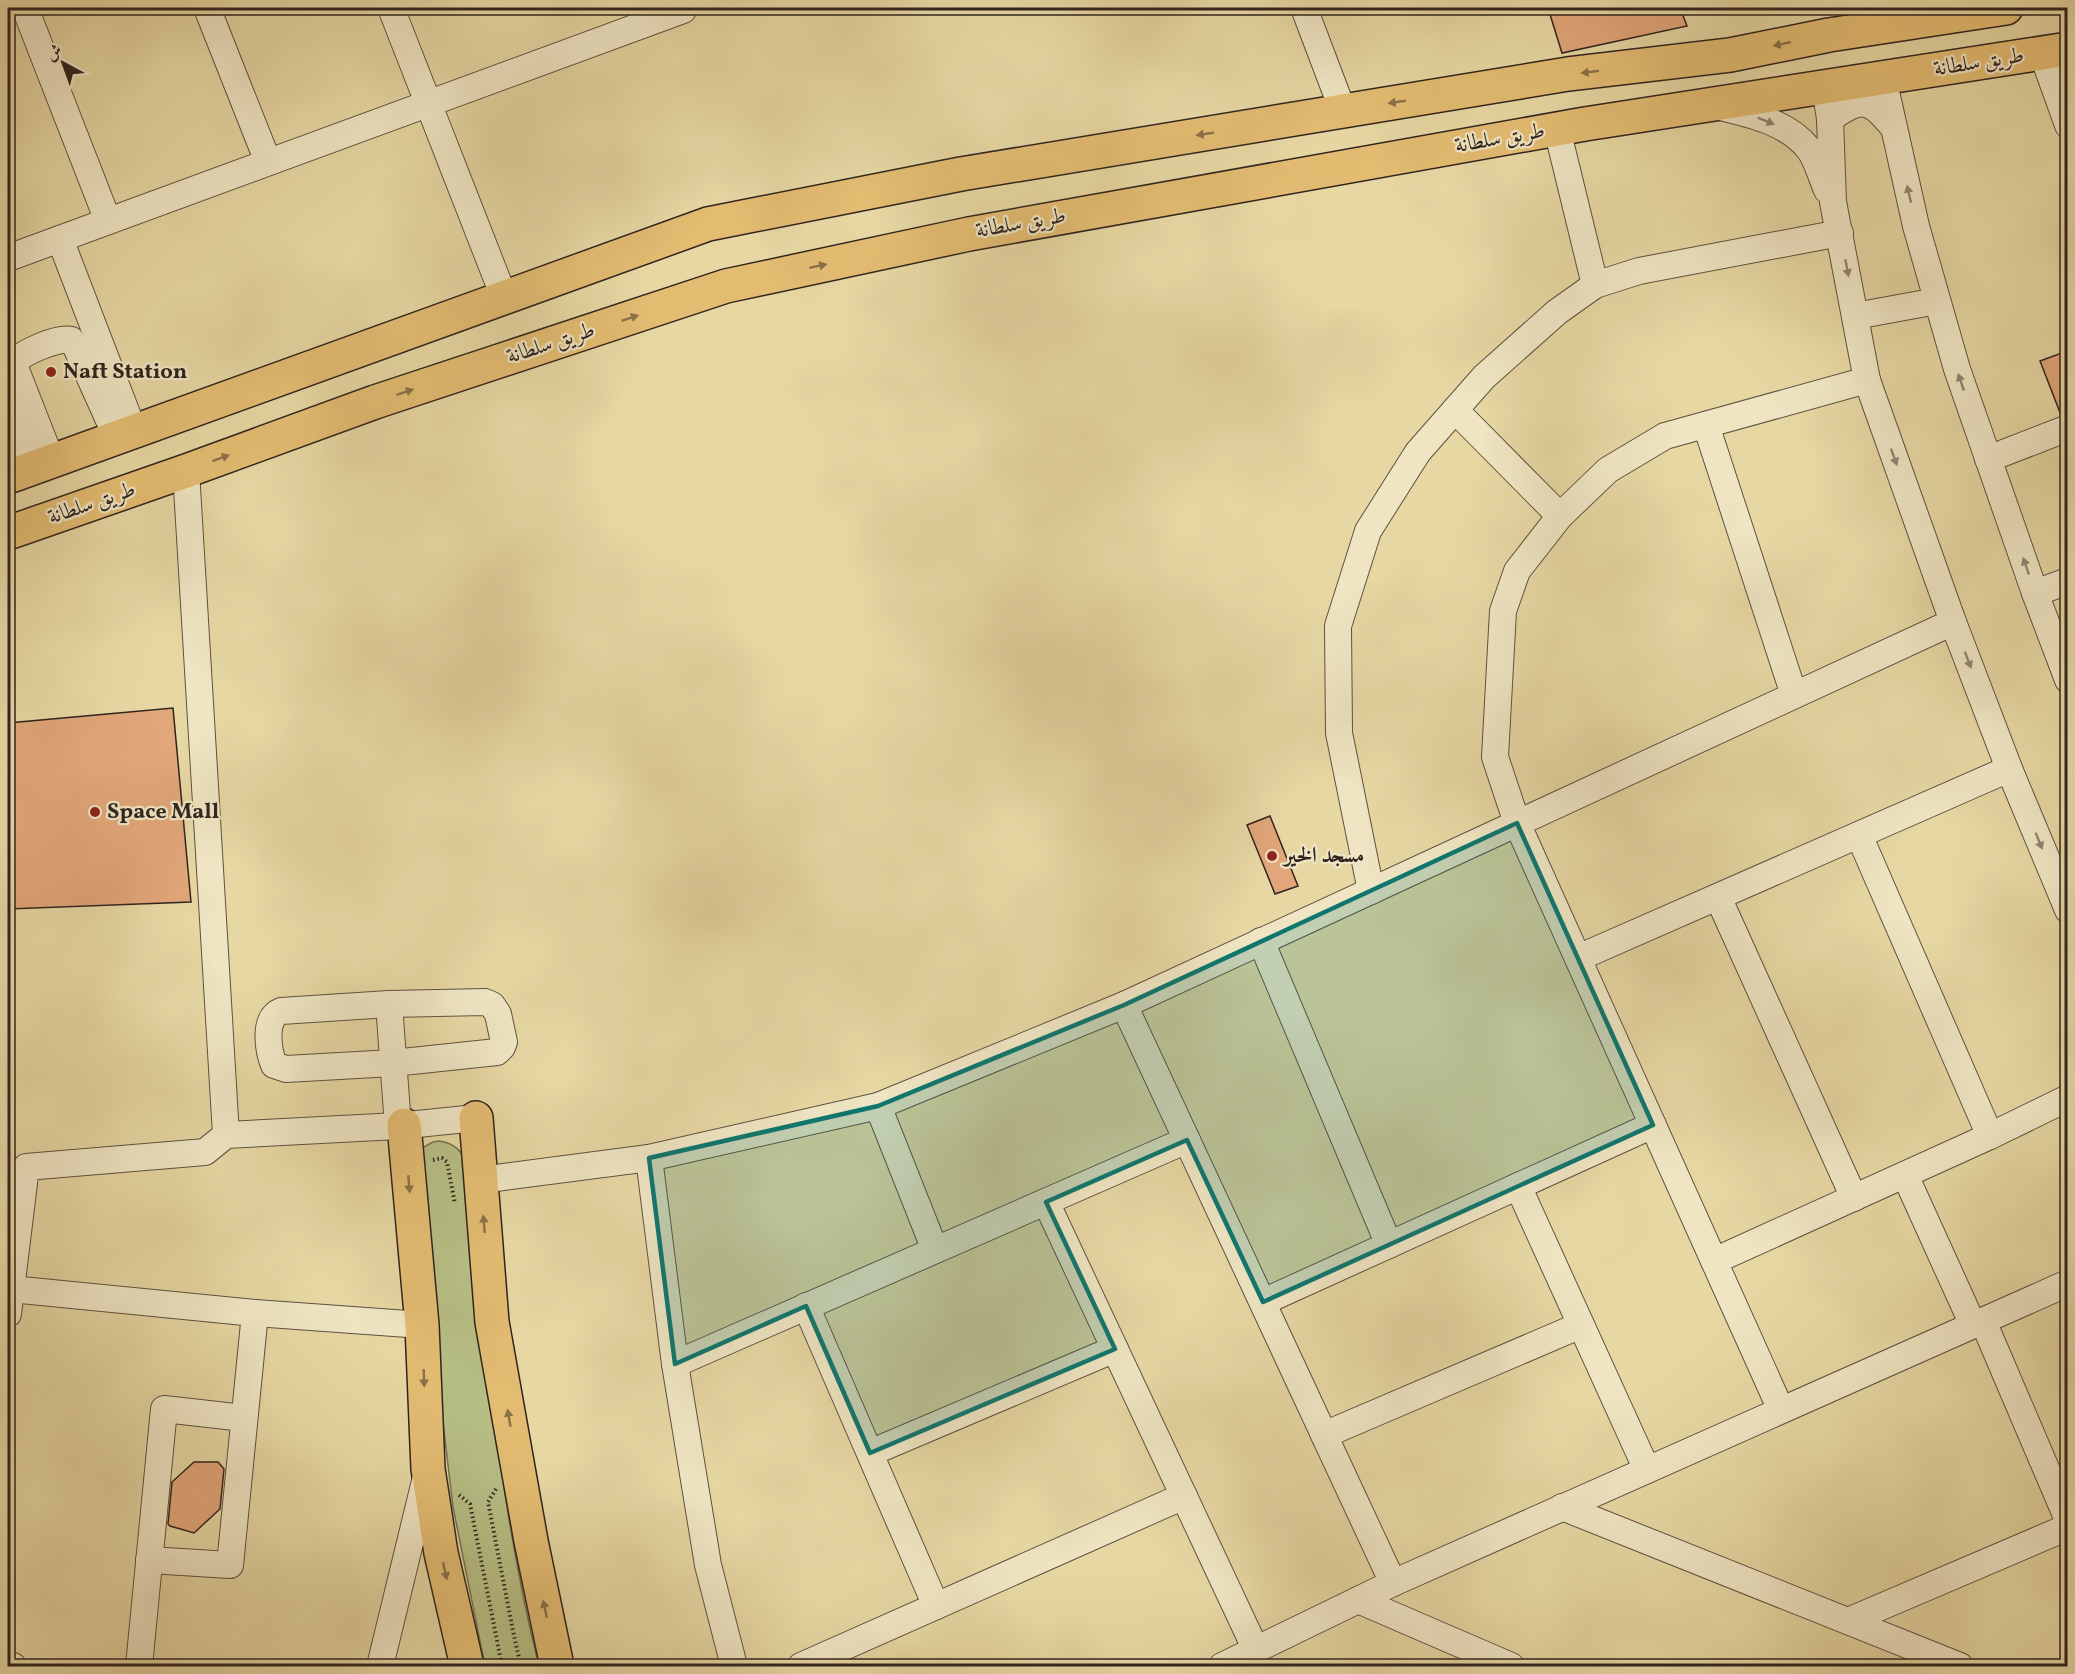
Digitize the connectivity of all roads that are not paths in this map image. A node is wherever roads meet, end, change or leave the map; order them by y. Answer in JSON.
{"nodes":[{"id":1,"x":26,"y":8,"type":"edge"},
{"id":2,"x":207,"y":8,"type":"edge"},
{"id":3,"x":392,"y":8,"type":"edge"},
{"id":4,"x":1304,"y":8,"type":"edge"},
{"id":5,"x":2006,"y":8,"type":"edge"},
{"id":6,"x":682,"y":10,"type":"dead end"},
{"id":7,"x":1881,"y":17,"type":"edge"},
{"id":8,"x":1829,"y":21,"type":"edge"},
{"id":9,"x":2055,"y":51,"type":"edge"},
{"id":10,"x":1883,"y":78,"type":"junction"},
{"id":11,"x":1825,"y":86,"type":"junction"},
{"id":12,"x":429,"y":102,"type":"junction"},
{"id":13,"x":1710,"y":105,"type":"junction"},
{"id":14,"x":1343,"y":111,"type":"junction"},
{"id":15,"x":1830,"y":119,"type":"junction"},
{"id":16,"x":2067,"y":125,"type":"edge"},
{"id":17,"x":1893,"y":127,"type":"junction"},
{"id":18,"x":1557,"y":129,"type":"junction"},
{"id":19,"x":267,"y":162,"type":"junction"},
{"id":20,"x":1833,"y":202,"type":"junction"},
{"id":21,"x":108,"y":221,"type":"junction"},
{"id":22,"x":1840,"y":233,"type":"junction"},
{"id":23,"x":60,"y":239,"type":"junction"},
{"id":24,"x":8,"y":258,"type":"edge"},
{"id":25,"x":1595,"y":285,"type":"junction"},
{"id":26,"x":504,"y":297,"type":"junction"},
{"id":27,"x":1937,"y":301,"type":"junction"},
{"id":28,"x":1856,"y":316,"type":"junction"},
{"id":29,"x":1867,"y":380,"type":"junction"},
{"id":30,"x":1455,"y":410,"type":"junction"},
{"id":31,"x":8,"y":415,"type":"edge"},
{"id":32,"x":1706,"y":424,"type":"junction"},
{"id":33,"x":2067,"y":428,"type":"edge"},
{"id":34,"x":125,"y":435,"type":"junction"},
{"id":35,"x":1988,"y":459,"type":"junction"},
{"id":36,"x":29,"y":470,"type":"edge"},
{"id":37,"x":186,"y":471,"type":"junction"},
{"id":38,"x":1560,"y":516,"type":"junction"},
{"id":39,"x":8,"y":533,"type":"edge"},
{"id":40,"x":2067,"y":581,"type":"edge"},
{"id":41,"x":2035,"y":593,"type":"junction"},
{"id":42,"x":1953,"y":622,"type":"junction"},
{"id":43,"x":2067,"y":680,"type":"edge"},
{"id":44,"x":1794,"y":695,"type":"junction"},
{"id":45,"x":2010,"y":771,"type":"junction"},
{"id":46,"x":1517,"y":823,"type":"junction"},
{"id":47,"x":1859,"y":835,"type":"junction"},
{"id":48,"x":1371,"y":891,"type":"junction"},
{"id":49,"x":1718,"y":897,"type":"junction"},
{"id":50,"x":2067,"y":910,"type":"edge"},
{"id":51,"x":1261,"y":941,"type":"junction"},
{"id":52,"x":1578,"y":958,"type":"junction"},
{"id":53,"x":388,"y":1004,"type":"junction"},
{"id":54,"x":1124,"y":1005,"type":"junction"},
{"id":55,"x":393,"y":1063,"type":"junction"},
{"id":56,"x":2067,"y":1098,"type":"edge"},
{"id":57,"x":878,"y":1106,"type":"junction"},
{"id":58,"x":476,"y":1118,"type":"joint"},
{"id":59,"x":1653,"y":1125,"type":"junction"},
{"id":60,"x":401,"y":1126,"type":"junction"},
{"id":61,"x":226,"y":1135,"type":"junction"},
{"id":62,"x":1990,"y":1136,"type":"junction"},
{"id":63,"x":1187,"y":1140,"type":"junction"},
{"id":64,"x":649,"y":1158,"type":"junction"},
{"id":65,"x":1905,"y":1175,"type":"junction"},
{"id":66,"x":481,"y":1180,"type":"junction"},
{"id":67,"x":1518,"y":1186,"type":"junction"},
{"id":68,"x":1854,"y":1198,"type":"junction"},
{"id":69,"x":1046,"y":1202,"type":"junction"},
{"id":70,"x":1389,"y":1245,"type":"junction"},
{"id":71,"x":935,"y":1250,"type":"junction"},
{"id":72,"x":1714,"y":1262,"type":"junction"},
{"id":73,"x":2067,"y":1283,"type":"edge"},
{"id":74,"x":9,"y":1302,"type":"edge"},
{"id":75,"x":1263,"y":1302,"type":"junction"},
{"id":76,"x":807,"y":1306,"type":"junction"},
{"id":77,"x":255,"y":1313,"type":"junction"},
{"id":78,"x":1978,"y":1323,"type":"junction"},
{"id":79,"x":422,"y":1325,"type":"junction"},
{"id":80,"x":1581,"y":1325,"type":"junction"},
{"id":81,"x":1115,"y":1348,"type":"junction"},
{"id":82,"x":675,"y":1364,"type":"junction"},
{"id":83,"x":1781,"y":1410,"type":"junction"},
{"id":84,"x":244,"y":1418,"type":"junction"},
{"id":85,"x":1324,"y":1435,"type":"junction"},
{"id":86,"x":870,"y":1453,"type":"junction"},
{"id":87,"x":428,"y":1469,"type":"junction"},
{"id":88,"x":1647,"y":1470,"type":"junction"},
{"id":89,"x":1184,"y":1496,"type":"junction"},
{"id":90,"x":1562,"y":1507,"type":"junction"},
{"id":91,"x":2067,"y":1520,"type":"edge"},
{"id":92,"x":2067,"y":1527,"type":"edge"},
{"id":93,"x":150,"y":1560,"type":"junction"},
{"id":94,"x":1393,"y":1583,"type":"junction"},
{"id":95,"x":1358,"y":1600,"type":"junction"},
{"id":96,"x":936,"y":1606,"type":"junction"},
{"id":97,"x":1848,"y":1621,"type":"junction"},
{"id":98,"x":1256,"y":1650,"type":"junction"},
{"id":99,"x":8,"y":1666,"type":"edge"},
{"id":100,"x":13,"y":1666,"type":"edge"},
{"id":101,"x":139,"y":1666,"type":"edge"},
{"id":102,"x":381,"y":1666,"type":"edge"},
{"id":103,"x":467,"y":1666,"type":"edge"},
{"id":104,"x":557,"y":1666,"type":"edge"},
{"id":105,"x":734,"y":1666,"type":"edge"},
{"id":106,"x":801,"y":1666,"type":"edge"},
{"id":107,"x":1222,"y":1666,"type":"edge"},
{"id":108,"x":1511,"y":1666,"type":"edge"},
{"id":109,"x":1960,"y":1666,"type":"edge"}],
"edges":[{"from":1,"to":21,"type":"street"},
{"from":2,"to":19,"type":"street"},
{"from":3,"to":12,"type":"street"},
{"from":4,"to":14,"type":"street"},
{"from":5,"to":7,"type":"main road"},
{"from":6,"to":12,"type":"street"},
{"from":7,"to":8,"type":"main road"},
{"from":8,"to":14,"type":"main road","one_way":true},
{"from":9,"to":10,"type":"main road","name":"طريق سلطانة"},
{"from":9,"to":16,"type":"street"},
{"from":10,"to":11,"type":"main road","name":"طريق سلطانة"},
{"from":10,"to":17,"type":"street"},
{"from":11,"to":13,"type":"main road","name":"طريق سلطانة"},
{"from":11,"to":15,"type":"street"},
{"from":12,"to":19,"type":"street"},
{"from":12,"to":26,"type":"street"},
{"from":13,"to":18,"type":"main road","name":"طريق سلطانة"},
{"from":13,"to":20,"type":"street","one_way":true},
{"from":14,"to":26,"type":"main road","one_way":true},
{"from":15,"to":17,"type":"street"},
{"from":15,"to":20,"type":"street"},
{"from":27,"to":17,"type":"street","one_way":true},
{"from":18,"to":25,"type":"street"},
{"from":37,"to":18,"type":"main road","name":"طريق سلطانة","one_way":true},
{"from":19,"to":21,"type":"street"},
{"from":20,"to":22,"type":"street"},
{"from":21,"to":23,"type":"street"},
{"from":22,"to":25,"type":"street"},
{"from":22,"to":28,"type":"street","one_way":true},
{"from":23,"to":24,"type":"street"},
{"from":23,"to":34,"type":"street"},
{"from":25,"to":30,"type":"street"},
{"from":26,"to":34,"type":"main road"},
{"from":27,"to":28,"type":"street"},
{"from":35,"to":27,"type":"street","one_way":true},
{"from":28,"to":29,"type":"street"},
{"from":29,"to":32,"type":"street"},
{"from":29,"to":42,"type":"street","one_way":true},
{"from":30,"to":38,"type":"street"},
{"from":30,"to":48,"type":"street"},
{"from":31,"to":36,"type":"street"},
{"from":32,"to":38,"type":"street"},
{"from":32,"to":44,"type":"street"},
{"from":33,"to":35,"type":"street"},
{"from":34,"to":36,"type":"main road"},
{"from":34,"to":36,"type":"street"},
{"from":41,"to":35,"type":"street","one_way":true},
{"from":37,"to":39,"type":"main road","name":"طريق سلطانة"},
{"from":37,"to":61,"type":"street"},
{"from":38,"to":46,"type":"street"},
{"from":40,"to":41,"type":"street"},
{"from":41,"to":43,"type":"street"},
{"from":42,"to":44,"type":"street"},
{"from":42,"to":45,"type":"street","one_way":true},
{"from":44,"to":46,"type":"street"},
{"from":45,"to":47,"type":"street"},
{"from":45,"to":50,"type":"street","one_way":true},
{"from":46,"to":48,"type":"street"},
{"from":46,"to":52,"type":"street"},
{"from":47,"to":49,"type":"street"},
{"from":47,"to":62,"type":"street"},
{"from":48,"to":51,"type":"street"},
{"from":49,"to":52,"type":"street"},
{"from":49,"to":68,"type":"street"},
{"from":51,"to":54,"type":"street"},
{"from":51,"to":70,"type":"street"},
{"from":52,"to":59,"type":"street"},
{"from":53,"to":55,"type":"street"},
{"from":53,"to":55,"type":"street"},
{"from":53,"to":55,"type":"street"},
{"from":54,"to":57,"type":"street"},
{"from":54,"to":63,"type":"street"},
{"from":55,"to":60,"type":"street"},
{"from":56,"to":62,"type":"street"},
{"from":57,"to":64,"type":"street"},
{"from":57,"to":71,"type":"street"},
{"from":58,"to":60,"type":"street"},
{"from":58,"to":66,"type":"main road"},
{"from":59,"to":67,"type":"street"},
{"from":59,"to":72,"type":"street"},
{"from":60,"to":61,"type":"street"},
{"from":60,"to":79,"type":"main road","one_way":true},
{"from":61,"to":74,"type":"street"},
{"from":62,"to":65,"type":"street"},
{"from":63,"to":69,"type":"street"},
{"from":63,"to":75,"type":"street"},
{"from":64,"to":66,"type":"street"},
{"from":64,"to":82,"type":"street"},
{"from":65,"to":68,"type":"street"},
{"from":65,"to":78,"type":"street"},
{"from":104,"to":66,"type":"main road","one_way":true},
{"from":67,"to":70,"type":"street"},
{"from":67,"to":80,"type":"street"},
{"from":68,"to":72,"type":"street"},
{"from":69,"to":71,"type":"street"},
{"from":69,"to":81,"type":"street"},
{"from":70,"to":75,"type":"street"},
{"from":71,"to":76,"type":"street"},
{"from":72,"to":83,"type":"street"},
{"from":73,"to":78,"type":"street"},
{"from":74,"to":77,"type":"street"},
{"from":75,"to":85,"type":"street"},
{"from":76,"to":82,"type":"street"},
{"from":76,"to":86,"type":"street"},
{"from":77,"to":79,"type":"street"},
{"from":77,"to":84,"type":"street"},
{"from":78,"to":83,"type":"street"},
{"from":78,"to":91,"type":"street"},
{"from":79,"to":87,"type":"main road","one_way":true},
{"from":80,"to":85,"type":"street"},
{"from":80,"to":88,"type":"street"},
{"from":81,"to":86,"type":"street"},
{"from":81,"to":89,"type":"street"},
{"from":82,"to":105,"type":"street"},
{"from":83,"to":88,"type":"street"},
{"from":84,"to":93,"type":"street"},
{"from":84,"to":93,"type":"street"},
{"from":85,"to":94,"type":"street"},
{"from":86,"to":96,"type":"street"},
{"from":87,"to":102,"type":"street"},
{"from":87,"to":103,"type":"main road","one_way":true},
{"from":88,"to":90,"type":"street"},
{"from":89,"to":96,"type":"street"},
{"from":89,"to":98,"type":"street"},
{"from":90,"to":94,"type":"street"},
{"from":90,"to":97,"type":"street"},
{"from":92,"to":97,"type":"street"},
{"from":93,"to":101,"type":"street"},
{"from":94,"to":95,"type":"street"},
{"from":95,"to":98,"type":"street"},
{"from":95,"to":108,"type":"street"},
{"from":96,"to":106,"type":"street"},
{"from":97,"to":109,"type":"street"},
{"from":98,"to":107,"type":"street"},
{"from":99,"to":100,"type":"street"}]}
